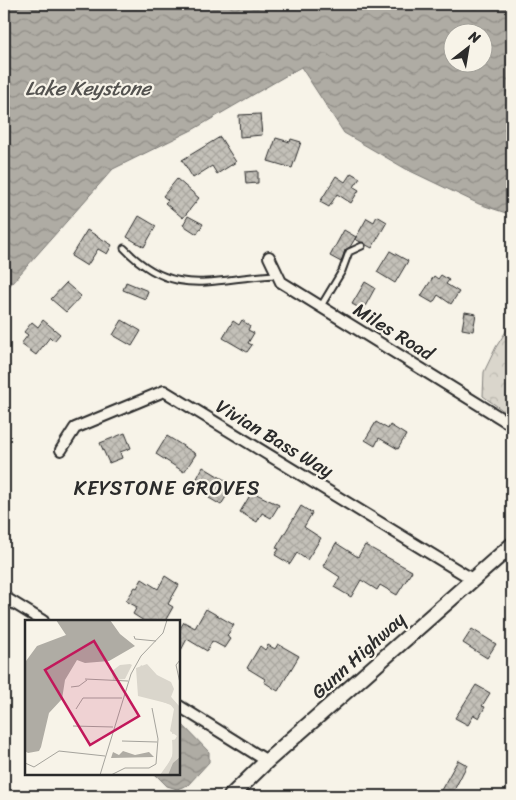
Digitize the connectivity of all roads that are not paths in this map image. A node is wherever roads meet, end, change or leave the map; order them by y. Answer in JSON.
{"nodes":[{"id":1,"x":362,"y":246,"type":"dead end"},
{"id":2,"x":124,"y":248,"type":"dead end"},
{"id":3,"x":269,"y":257,"type":"dead end"},
{"id":4,"x":278,"y":275,"type":"junction"},
{"id":5,"x":321,"y":306,"type":"junction"},
{"id":6,"x":512,"y":424,"type":"edge"},
{"id":7,"x":61,"y":450,"type":"dead end"},
{"id":8,"x":512,"y":545,"type":"edge"},
{"id":9,"x":472,"y":579,"type":"junction"},
{"id":10,"x":4,"y":597,"type":"edge"},
{"id":11,"x":41,"y":620,"type":"edge"},
{"id":12,"x":180,"y":707,"type":"edge"},
{"id":13,"x":267,"y":761,"type":"junction"},
{"id":14,"x":231,"y":796,"type":"edge"}],
"edges":[{"from":1,"to":5,"type":"lane"},
{"from":2,"to":4,"type":"lane"},
{"from":3,"to":4,"type":"street","name":"Miles Road"},
{"from":4,"to":5,"type":"street","name":"Miles Road"},
{"from":5,"to":6,"type":"street","name":"Miles Road"},
{"from":7,"to":9,"type":"street","name":"Vivian Bass Way"},
{"from":8,"to":9,"type":"main road","name":"Gunn Highway"},
{"from":9,"to":13,"type":"main road","name":"Gunn Highway"},
{"from":10,"to":11,"type":"street"},
{"from":12,"to":13,"type":"street"},
{"from":13,"to":14,"type":"main road","name":"Gunn Highway"}]}
